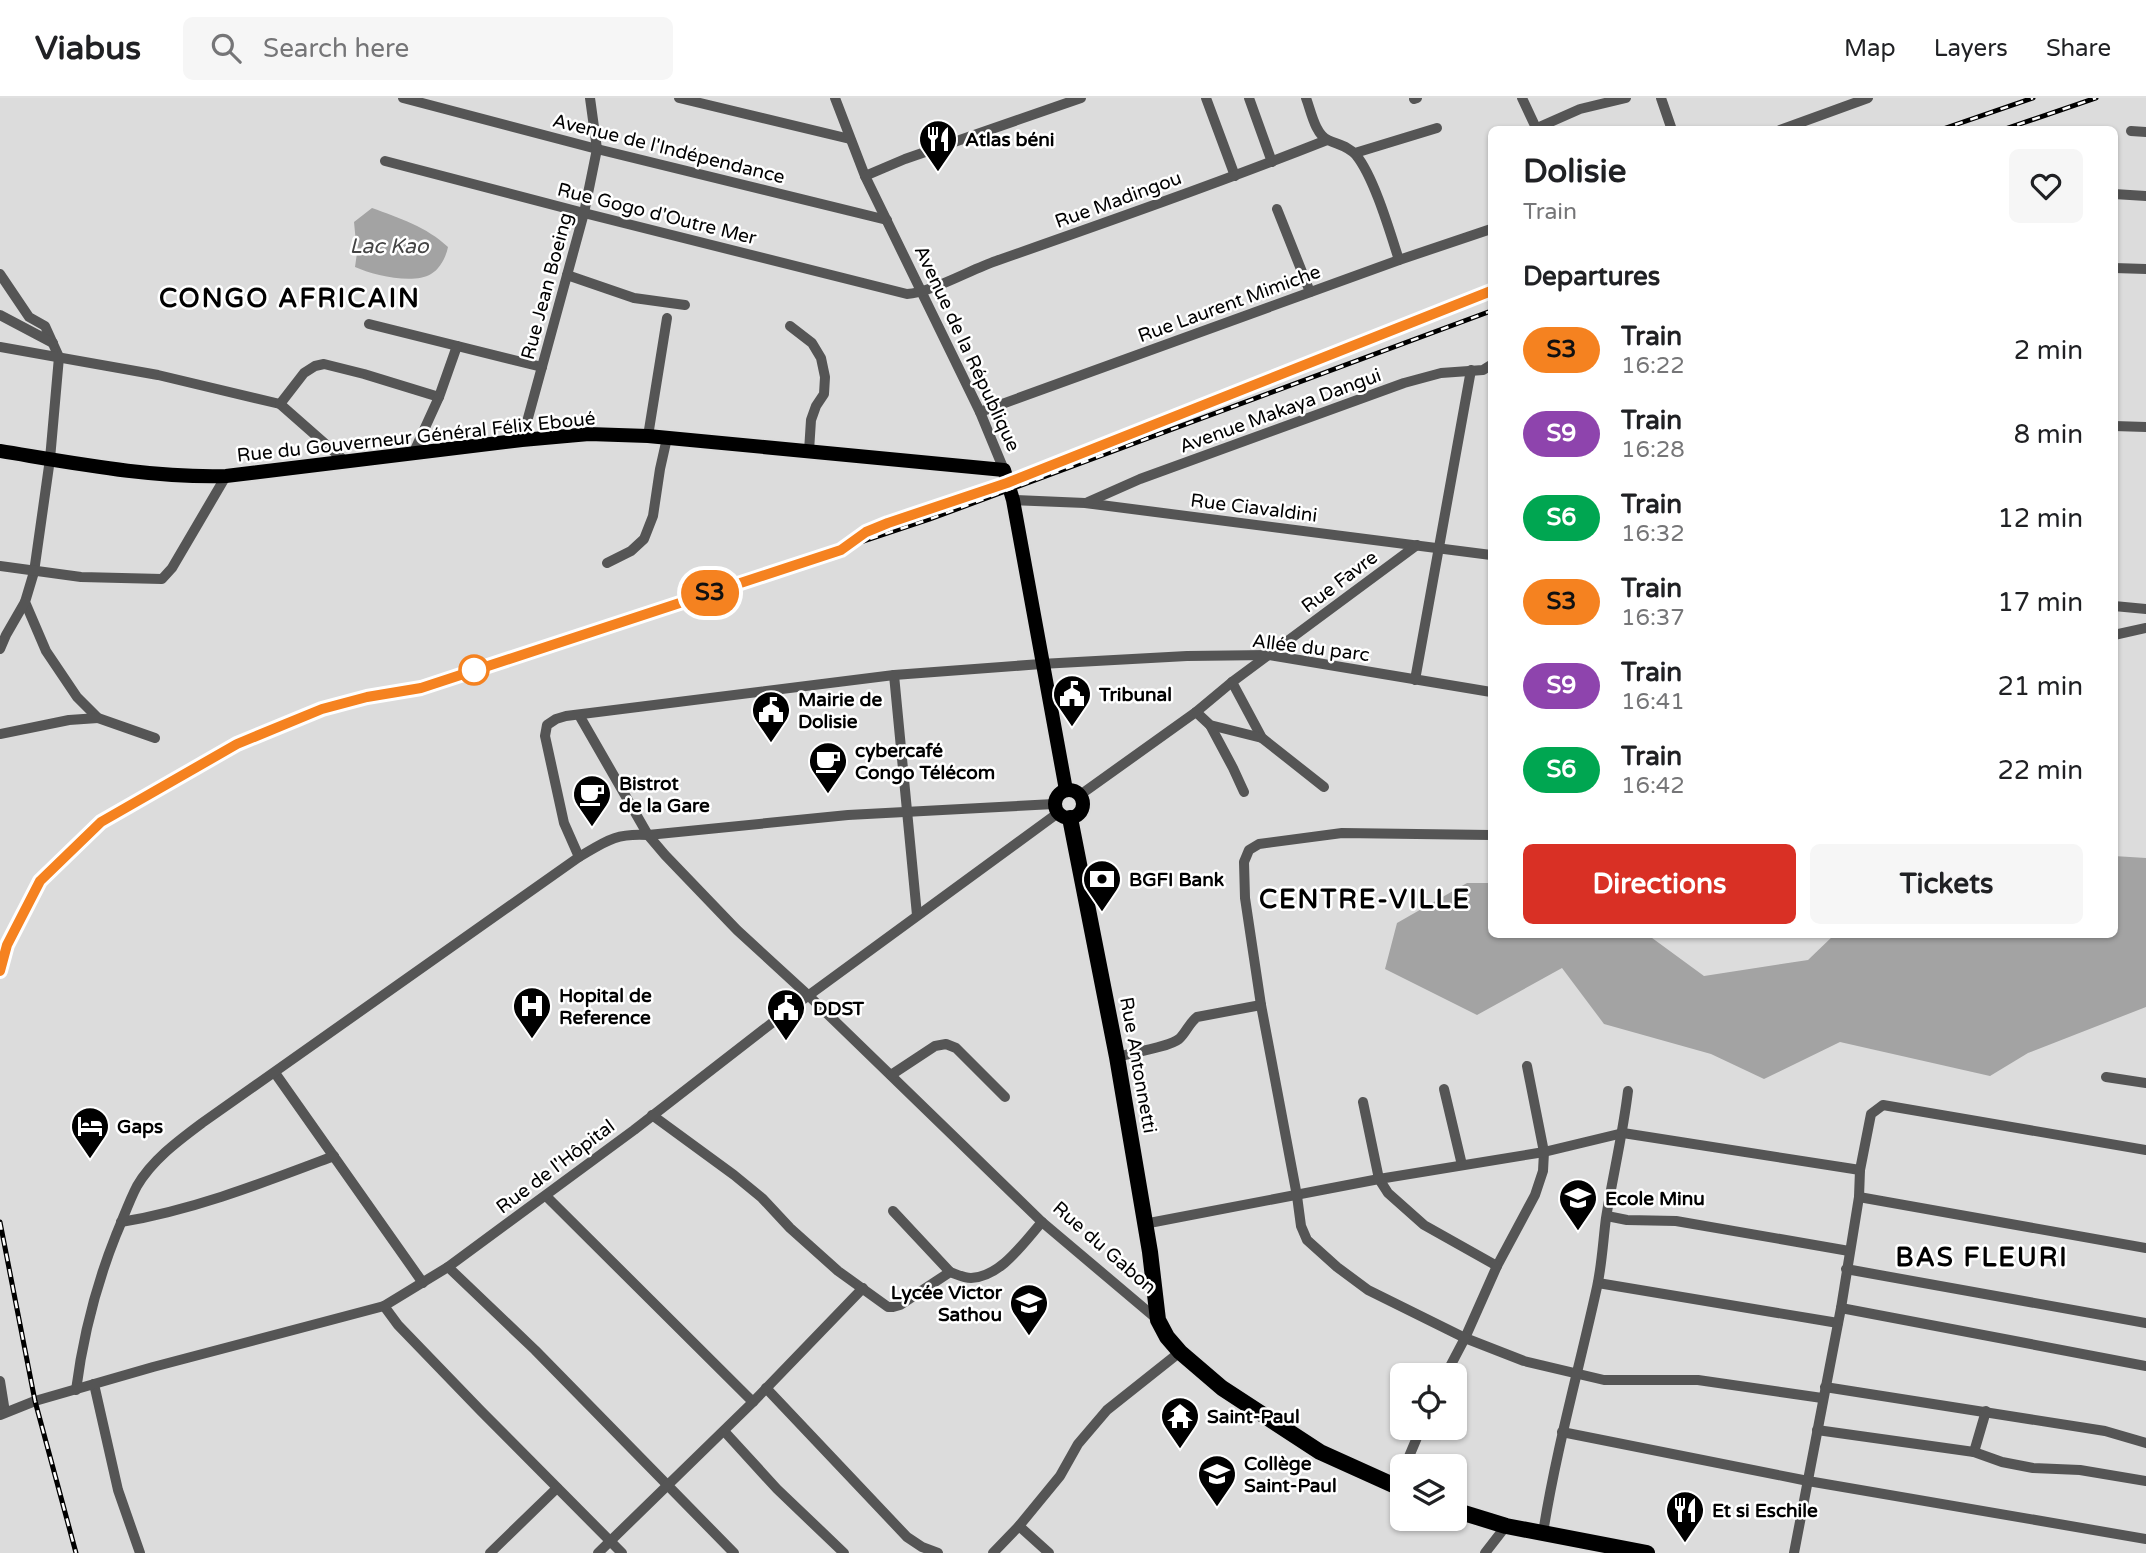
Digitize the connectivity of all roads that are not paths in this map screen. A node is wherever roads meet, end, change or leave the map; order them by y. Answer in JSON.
{"nodes":[{"id":1,"x":403,"y":98,"type":"edge"},
{"id":2,"x":590,"y":98,"type":"edge"},
{"id":3,"x":680,"y":98,"type":"edge"},
{"id":4,"x":835,"y":98,"type":"edge"},
{"id":5,"x":1082,"y":98,"type":"edge"},
{"id":6,"x":1206,"y":98,"type":"edge"},
{"id":7,"x":1249,"y":98,"type":"edge"},
{"id":8,"x":1306,"y":98,"type":"edge"},
{"id":9,"x":1522,"y":98,"type":"edge"},
{"id":10,"x":1626,"y":98,"type":"edge"},
{"id":11,"x":1661,"y":98,"type":"edge"},
{"id":12,"x":1868,"y":98,"type":"edge"},
{"id":13,"x":1536,"y":126,"type":"edge"},
{"id":14,"x":1543,"y":126,"type":"edge"},
{"id":15,"x":1671,"y":126,"type":"edge"},
{"id":16,"x":1791,"y":126,"type":"edge"},
{"id":17,"x":1437,"y":128,"type":"dead end"},
{"id":18,"x":2132,"y":131,"type":"dead end"},
{"id":19,"x":2146,"y":132,"type":"edge"},
{"id":20,"x":850,"y":139,"type":"junction"},
{"id":21,"x":1327,"y":140,"type":"junction"},
{"id":22,"x":597,"y":149,"type":"junction"},
{"id":23,"x":1355,"y":153,"type":"junction"},
{"id":24,"x":385,"y":160,"type":"dead end"},
{"id":25,"x":1272,"y":162,"type":"junction"},
{"id":26,"x":865,"y":176,"type":"junction"},
{"id":27,"x":1235,"y":176,"type":"junction"},
{"id":28,"x":2118,"y":194,"type":"edge"},
{"id":29,"x":2146,"y":196,"type":"edge"},
{"id":30,"x":1277,"y":209,"type":"dead end"},
{"id":31,"x":584,"y":213,"type":"junction"},
{"id":32,"x":887,"y":220,"type":"junction"},
{"id":33,"x":1488,"y":230,"type":"edge"},
{"id":34,"x":1399,"y":260,"type":"junction"},
{"id":35,"x":2118,"y":268,"type":"edge"},
{"id":36,"x":2146,"y":269,"type":"edge"},
{"id":37,"x":0,"y":274,"type":"edge"},
{"id":38,"x":567,"y":275,"type":"junction"},
{"id":39,"x":921,"y":292,"type":"junction"},
{"id":40,"x":1310,"y":292,"type":"junction"},
{"id":41,"x":685,"y":305,"type":"dead end"},
{"id":42,"x":0,"y":315,"type":"edge"},
{"id":43,"x":667,"y":318,"type":"dead end"},
{"id":44,"x":369,"y":324,"type":"dead end"},
{"id":45,"x":790,"y":326,"type":"dead end"},
{"id":46,"x":54,"y":344,"type":"junction"},
{"id":47,"x":457,"y":346,"type":"junction"},
{"id":48,"x":0,"y":347,"type":"edge"},
{"id":49,"x":59,"y":357,"type":"junction"},
{"id":50,"x":542,"y":367,"type":"junction"},
{"id":51,"x":1484,"y":369,"type":"edge"},
{"id":52,"x":439,"y":397,"type":"junction"},
{"id":53,"x":281,"y":404,"type":"junction"},
{"id":54,"x":980,"y":412,"type":"junction"},
{"id":55,"x":2118,"y":426,"type":"edge"},
{"id":56,"x":2146,"y":427,"type":"edge"},
{"id":57,"x":648,"y":436,"type":"junction"},
{"id":58,"x":667,"y":438,"type":"junction"},
{"id":59,"x":522,"y":440,"type":"junction"},
{"id":60,"x":0,"y":451,"type":"edge"},
{"id":61,"x":809,"y":451,"type":"junction"},
{"id":62,"x":413,"y":454,"type":"junction"},
{"id":63,"x":50,"y":459,"type":"junction"},
{"id":64,"x":347,"y":463,"type":"junction"},
{"id":65,"x":1004,"y":470,"type":"junction"},
{"id":66,"x":226,"y":476,"type":"junction"},
{"id":67,"x":1013,"y":500,"type":"junction"},
{"id":68,"x":1085,"y":503,"type":"junction"},
{"id":69,"x":1417,"y":545,"type":"junction"},
{"id":70,"x":1439,"y":547,"type":"junction"},
{"id":71,"x":1488,"y":555,"type":"edge"},
{"id":72,"x":607,"y":562,"type":"dead end"},
{"id":73,"x":0,"y":566,"type":"edge"},
{"id":74,"x":34,"y":572,"type":"junction"},
{"id":75,"x":25,"y":602,"type":"junction"},
{"id":76,"x":2118,"y":606,"type":"edge"},
{"id":77,"x":2146,"y":609,"type":"edge"},
{"id":78,"x":13,"y":621,"type":"junction"},
{"id":79,"x":0,"y":625,"type":"edge"},
{"id":80,"x":2146,"y":628,"type":"edge"},
{"id":81,"x":2118,"y":634,"type":"edge"},
{"id":82,"x":0,"y":649,"type":"edge"},
{"id":83,"x":1269,"y":655,"type":"junction"},
{"id":84,"x":1041,"y":664,"type":"junction"},
{"id":85,"x":894,"y":675,"type":"junction"},
{"id":86,"x":1415,"y":680,"type":"junction"},
{"id":87,"x":1232,"y":682,"type":"junction"},
{"id":88,"x":1488,"y":692,"type":"edge"},
{"id":89,"x":77,"y":697,"type":"junction"},
{"id":90,"x":1196,"y":712,"type":"junction"},
{"id":91,"x":579,"y":715,"type":"junction"},
{"id":92,"x":98,"y":718,"type":"junction"},
{"id":93,"x":69,"y":720,"type":"junction"},
{"id":94,"x":1210,"y":725,"type":"junction"},
{"id":95,"x":0,"y":734,"type":"edge"},
{"id":96,"x":155,"y":738,"type":"dead end"},
{"id":97,"x":1262,"y":738,"type":"junction"},
{"id":98,"x":1324,"y":787,"type":"dead end"},
{"id":99,"x":1073,"y":792,"type":"junction"},
{"id":100,"x":1244,"y":792,"type":"dead end"},
{"id":101,"x":908,"y":811,"type":"junction"},
{"id":102,"x":1060,"y":812,"type":"junction"},
{"id":103,"x":648,"y":835,"type":"junction"},
{"id":104,"x":1488,"y":835,"type":"edge"},
{"id":105,"x":579,"y":857,"type":"junction"},
{"id":106,"x":917,"y":915,"type":"junction"},
{"id":107,"x":810,"y":997,"type":"junction"},
{"id":108,"x":1261,"y":1005,"type":"junction"},
{"id":109,"x":1117,"y":1057,"type":"junction"},
{"id":110,"x":1527,"y":1066,"type":"dead end"},
{"id":111,"x":275,"y":1073,"type":"junction"},
{"id":112,"x":891,"y":1075,"type":"junction"},
{"id":113,"x":2106,"y":1077,"type":"dead end"},
{"id":114,"x":2146,"y":1083,"type":"edge"},
{"id":115,"x":1444,"y":1089,"type":"dead end"},
{"id":116,"x":1628,"y":1091,"type":"dead end"},
{"id":117,"x":1005,"y":1097,"type":"dead end"},
{"id":118,"x":1363,"y":1102,"type":"dead end"},
{"id":119,"x":652,"y":1115,"type":"junction"},
{"id":120,"x":1623,"y":1133,"type":"junction"},
{"id":121,"x":2146,"y":1150,"type":"edge"},
{"id":122,"x":1544,"y":1152,"type":"junction"},
{"id":123,"x":334,"y":1156,"type":"junction"},
{"id":124,"x":1462,"y":1166,"type":"junction"},
{"id":125,"x":1860,"y":1170,"type":"junction"},
{"id":126,"x":1379,"y":1179,"type":"junction"},
{"id":127,"x":546,"y":1195,"type":"junction"},
{"id":128,"x":1297,"y":1196,"type":"junction"},
{"id":129,"x":1859,"y":1198,"type":"junction"},
{"id":130,"x":893,"y":1211,"type":"dead end"},
{"id":131,"x":1607,"y":1216,"type":"junction"},
{"id":132,"x":121,"y":1222,"type":"junction"},
{"id":133,"x":1042,"y":1222,"type":"junction"},
{"id":134,"x":1144,"y":1224,"type":"junction"},
{"id":135,"x":2146,"y":1248,"type":"edge"},
{"id":136,"x":1849,"y":1251,"type":"junction"},
{"id":137,"x":1497,"y":1266,"type":"junction"},
{"id":138,"x":448,"y":1267,"type":"junction"},
{"id":139,"x":1846,"y":1269,"type":"junction"},
{"id":140,"x":950,"y":1272,"type":"junction"},
{"id":141,"x":423,"y":1283,"type":"junction"},
{"id":142,"x":1598,"y":1283,"type":"junction"},
{"id":143,"x":863,"y":1288,"type":"junction"},
{"id":144,"x":384,"y":1306,"type":"junction"},
{"id":145,"x":1841,"y":1308,"type":"junction"},
{"id":146,"x":1158,"y":1320,"type":"junction"},
{"id":147,"x":1838,"y":1323,"type":"junction"},
{"id":148,"x":2146,"y":1323,"type":"edge"},
{"id":149,"x":1465,"y":1338,"type":"junction"},
{"id":150,"x":1180,"y":1352,"type":"junction"},
{"id":151,"x":1452,"y":1363,"type":"edge"},
{"id":152,"x":2146,"y":1366,"type":"edge"},
{"id":153,"x":1578,"y":1375,"type":"junction"},
{"id":154,"x":0,"y":1381,"type":"edge"},
{"id":155,"x":93,"y":1384,"type":"junction"},
{"id":156,"x":766,"y":1388,"type":"junction"},
{"id":157,"x":76,"y":1390,"type":"junction"},
{"id":158,"x":1824,"y":1392,"type":"junction"},
{"id":159,"x":753,"y":1402,"type":"junction"},
{"id":160,"x":1986,"y":1411,"type":"junction"},
{"id":161,"x":3,"y":1413,"type":"edge"},
{"id":162,"x":1817,"y":1430,"type":"junction"},
{"id":163,"x":724,"y":1431,"type":"junction"},
{"id":164,"x":1562,"y":1432,"type":"junction"},
{"id":165,"x":2146,"y":1443,"type":"edge"},
{"id":166,"x":1974,"y":1452,"type":"junction"},
{"id":167,"x":1390,"y":1479,"type":"edge"},
{"id":168,"x":1808,"y":1481,"type":"junction"},
{"id":169,"x":2146,"y":1481,"type":"edge"},
{"id":170,"x":669,"y":1485,"type":"junction"},
{"id":171,"x":557,"y":1488,"type":"junction"},
{"id":172,"x":1467,"y":1514,"type":"edge"},
{"id":173,"x":1019,"y":1526,"type":"junction"},
{"id":174,"x":1506,"y":1527,"type":"junction"},
{"id":175,"x":1543,"y":1533,"type":"junction"},
{"id":176,"x":2146,"y":1539,"type":"edge"},
{"id":177,"x":610,"y":1541,"type":"junction"},
{"id":178,"x":140,"y":1553,"type":"edge"},
{"id":179,"x":490,"y":1553,"type":"edge"},
{"id":180,"x":598,"y":1553,"type":"edge"},
{"id":181,"x":622,"y":1553,"type":"edge"},
{"id":182,"x":734,"y":1553,"type":"edge"},
{"id":183,"x":844,"y":1553,"type":"edge"},
{"id":184,"x":939,"y":1553,"type":"edge"},
{"id":185,"x":993,"y":1553,"type":"edge"},
{"id":186,"x":1049,"y":1553,"type":"edge"},
{"id":187,"x":1485,"y":1553,"type":"edge"},
{"id":188,"x":1647,"y":1553,"type":"edge"},
{"id":189,"x":1794,"y":1553,"type":"edge"}],
"edges":[{"from":1,"to":22,"type":"street","name":"Avenue de l'Indépendance"},
{"from":2,"to":22,"type":"street","name":"Rue Jean Boeing"},
{"from":3,"to":20,"type":"street"},
{"from":4,"to":20,"type":"street","name":"Avenue de la République"},
{"from":5,"to":26,"type":"street"},
{"from":6,"to":27,"type":"street"},
{"from":7,"to":25,"type":"street"},
{"from":8,"to":21,"type":"street"},
{"from":9,"to":13,"type":"street"},
{"from":10,"to":14,"type":"street"},
{"from":11,"to":15,"type":"street"},
{"from":12,"to":16,"type":"street"},
{"from":17,"to":23,"type":"street"},
{"from":18,"to":19,"type":"street"},
{"from":20,"to":26,"type":"street","name":"Avenue de la République"},
{"from":21,"to":23,"type":"street"},
{"from":21,"to":25,"type":"street","name":"Rue Madingou"},
{"from":22,"to":31,"type":"street","name":"Rue Jean Boeing"},
{"from":22,"to":32,"type":"street","name":"Avenue de l'Indépendance"},
{"from":23,"to":34,"type":"street"},
{"from":24,"to":31,"type":"street","name":"Rue Gogo d'Outre Mer"},
{"from":25,"to":27,"type":"street","name":"Rue Madingou"},
{"from":26,"to":32,"type":"street","name":"Avenue de la République"},
{"from":27,"to":39,"type":"street","name":"Rue Madingou"},
{"from":28,"to":29,"type":"street"},
{"from":30,"to":40,"type":"street"},
{"from":31,"to":38,"type":"street","name":"Rue Jean Boeing"},
{"from":31,"to":39,"type":"street","name":"Rue Gogo d'Outre Mer"},
{"from":32,"to":39,"type":"street","name":"Avenue de la République"},
{"from":33,"to":34,"type":"street","name":"Rue Laurent Mimiche"},
{"from":34,"to":40,"type":"street","name":"Rue Laurent Mimiche"},
{"from":35,"to":36,"type":"street"},
{"from":37,"to":46,"type":"street"},
{"from":38,"to":41,"type":"street"},
{"from":38,"to":50,"type":"street","name":"Rue Jean Boeing"},
{"from":39,"to":54,"type":"street","name":"Avenue de la République"},
{"from":40,"to":54,"type":"street","name":"Rue Laurent Mimiche"},
{"from":42,"to":46,"type":"street"},
{"from":43,"to":57,"type":"street"},
{"from":44,"to":47,"type":"street"},
{"from":45,"to":61,"type":"street"},
{"from":46,"to":49,"type":"street"},
{"from":47,"to":50,"type":"street"},
{"from":47,"to":52,"type":"street"},
{"from":48,"to":49,"type":"street"},
{"from":49,"to":53,"type":"street"},
{"from":49,"to":63,"type":"street"},
{"from":50,"to":59,"type":"street","name":"Rue Jean Boeing"},
{"from":51,"to":68,"type":"street","name":"Avenue Makaya Dangui"},
{"from":51,"to":70,"type":"street"},
{"from":52,"to":53,"type":"street"},
{"from":52,"to":62,"type":"street"},
{"from":53,"to":64,"type":"street"},
{"from":54,"to":65,"type":"street","name":"Avenue de la République"},
{"from":55,"to":56,"type":"street"},
{"from":57,"to":58,"type":"main road","name":"Rue du Gouverneur Général Félix Eboué"},
{"from":57,"to":59,"type":"main road","name":"Rue du Gouverneur Général Félix Eboué"},
{"from":58,"to":61,"type":"main road","name":"Rue du Gouverneur Général Félix Eboué"},
{"from":58,"to":72,"type":"street"},
{"from":59,"to":62,"type":"main road","name":"Rue du Gouverneur Général Félix Eboué"},
{"from":60,"to":63,"type":"main road","name":"Rue du Gouverneur Général Félix Eboué"},
{"from":61,"to":65,"type":"main road","name":"Rue du Gouverneur Général Félix Eboué"},
{"from":62,"to":64,"type":"main road","name":"Rue du Gouverneur Général Félix Eboué"},
{"from":63,"to":66,"type":"main road","name":"Rue du Gouverneur Général Félix Eboué"},
{"from":63,"to":74,"type":"street"},
{"from":64,"to":66,"type":"main road","name":"Rue du Gouverneur Général Félix Eboué"},
{"from":65,"to":67,"type":"main road","name":"Avenue de la République"},
{"from":66,"to":74,"type":"street"},
{"from":67,"to":68,"type":"street","name":"Rue Ciavaldini"},
{"from":67,"to":84,"type":"main road","name":"Avenue de la République"},
{"from":68,"to":69,"type":"street","name":"Rue Ciavaldini"},
{"from":69,"to":70,"type":"street","name":"Rue Ciavaldini"},
{"from":69,"to":83,"type":"street","name":"Rue Favre"},
{"from":70,"to":71,"type":"street","name":"Rue Ciavaldini"},
{"from":70,"to":86,"type":"street"},
{"from":73,"to":74,"type":"street"},
{"from":74,"to":75,"type":"street"},
{"from":75,"to":78,"type":"street"},
{"from":75,"to":89,"type":"street"},
{"from":76,"to":77,"type":"street"},
{"from":78,"to":79,"type":"street"},
{"from":78,"to":82,"type":"street"},
{"from":80,"to":81,"type":"street"},
{"from":83,"to":84,"type":"street","name":"Allée du parc"},
{"from":83,"to":86,"type":"street","name":"Allée du parc"},
{"from":83,"to":87,"type":"street","name":"Rue Favre"},
{"from":84,"to":85,"type":"street","name":"Allée du parc"},
{"from":84,"to":99,"type":"main road","name":"Avenue de la République"},
{"from":85,"to":91,"type":"street","name":"Allée du parc"},
{"from":85,"to":101,"type":"street"},
{"from":86,"to":88,"type":"street","name":"Allée du parc"},
{"from":87,"to":90,"type":"street","name":"Rue Favre"},
{"from":87,"to":97,"type":"street"},
{"from":89,"to":92,"type":"street"},
{"from":89,"to":93,"type":"street"},
{"from":90,"to":94,"type":"street"},
{"from":90,"to":99,"type":"street","name":"Rue Favre"},
{"from":91,"to":103,"type":"street","name":"Rue du Gabon"},
{"from":91,"to":105,"type":"street","name":"Allée du parc"},
{"from":92,"to":93,"type":"street"},
{"from":92,"to":96,"type":"street"},
{"from":93,"to":95,"type":"street"},
{"from":94,"to":97,"type":"street"},
{"from":94,"to":100,"type":"street"},
{"from":97,"to":98,"type":"street"},
{"from":99,"to":102,"type":"main road"},
{"from":99,"to":102,"type":"main road"},
{"from":101,"to":102,"type":"street"},
{"from":101,"to":103,"type":"street"},
{"from":101,"to":106,"type":"street"},
{"from":102,"to":106,"type":"street","name":"Rue de l'Hôpital"},
{"from":102,"to":109,"type":"highway","name":"Rue Antonnetti"},
{"from":103,"to":105,"type":"street"},
{"from":103,"to":107,"type":"street","name":"Rue du Gabon"},
{"from":104,"to":108,"type":"street"},
{"from":105,"to":111,"type":"street"},
{"from":106,"to":107,"type":"street","name":"Rue de l'Hôpital"},
{"from":107,"to":112,"type":"street","name":"Rue du Gabon"},
{"from":107,"to":119,"type":"street","name":"Rue de l'Hôpital"},
{"from":108,"to":109,"type":"street"},
{"from":108,"to":128,"type":"street"},
{"from":109,"to":134,"type":"highway","name":"Rue Antonnetti"},
{"from":110,"to":122,"type":"street"},
{"from":111,"to":123,"type":"street"},
{"from":111,"to":132,"type":"street"},
{"from":112,"to":117,"type":"street"},
{"from":112,"to":133,"type":"street","name":"Rue du Gabon"},
{"from":113,"to":114,"type":"street"},
{"from":115,"to":124,"type":"street"},
{"from":116,"to":120,"type":"street"},
{"from":118,"to":126,"type":"street"},
{"from":119,"to":127,"type":"street","name":"Rue de l'Hôpital"},
{"from":119,"to":143,"type":"street"},
{"from":120,"to":122,"type":"street"},
{"from":120,"to":125,"type":"street"},
{"from":120,"to":131,"type":"street"},
{"from":121,"to":125,"type":"street"},
{"from":122,"to":124,"type":"street"},
{"from":122,"to":137,"type":"street"},
{"from":123,"to":132,"type":"street"},
{"from":123,"to":141,"type":"street"},
{"from":124,"to":126,"type":"street"},
{"from":125,"to":129,"type":"street"},
{"from":126,"to":128,"type":"street"},
{"from":126,"to":137,"type":"street"},
{"from":127,"to":138,"type":"street","name":"Rue de l'Hôpital"},
{"from":127,"to":159,"type":"street"},
{"from":128,"to":134,"type":"street"},
{"from":128,"to":149,"type":"street"},
{"from":129,"to":135,"type":"street"},
{"from":129,"to":136,"type":"street"},
{"from":130,"to":140,"type":"street"},
{"from":131,"to":136,"type":"street"},
{"from":131,"to":142,"type":"street"},
{"from":132,"to":157,"type":"street"},
{"from":133,"to":140,"type":"street"},
{"from":133,"to":146,"type":"street","name":"Rue du Gabon"},
{"from":134,"to":146,"type":"highway","name":"Rue Antonnetti"},
{"from":136,"to":139,"type":"street"},
{"from":137,"to":149,"type":"street"},
{"from":138,"to":141,"type":"street","name":"Rue de l'Hôpital"},
{"from":138,"to":170,"type":"street"},
{"from":139,"to":145,"type":"street"},
{"from":139,"to":148,"type":"street"},
{"from":140,"to":143,"type":"street"},
{"from":141,"to":144,"type":"street","name":"Rue de l'Hôpital"},
{"from":142,"to":147,"type":"street"},
{"from":142,"to":153,"type":"street"},
{"from":143,"to":156,"type":"street"},
{"from":144,"to":155,"type":"street","name":"Rue de l'Hôpital"},
{"from":144,"to":171,"type":"street"},
{"from":145,"to":147,"type":"street"},
{"from":145,"to":152,"type":"street"},
{"from":146,"to":150,"type":"highway","name":"Rue du Gabon"},
{"from":147,"to":158,"type":"street"},
{"from":149,"to":151,"type":"street"},
{"from":149,"to":153,"type":"street"},
{"from":150,"to":167,"type":"highway","name":"Rue du Gabon"},
{"from":150,"to":173,"type":"street"},
{"from":153,"to":158,"type":"street"},
{"from":153,"to":164,"type":"street"},
{"from":154,"to":161,"type":"street"},
{"from":155,"to":157,"type":"street","name":"Rue de l'Hôpital"},
{"from":155,"to":178,"type":"street"},
{"from":156,"to":159,"type":"street"},
{"from":156,"to":184,"type":"street"},
{"from":157,"to":161,"type":"street","name":"Rue de l'Hôpital"},
{"from":158,"to":160,"type":"street"},
{"from":158,"to":162,"type":"street"},
{"from":159,"to":163,"type":"street"},
{"from":160,"to":165,"type":"street"},
{"from":160,"to":166,"type":"street"},
{"from":162,"to":166,"type":"street"},
{"from":162,"to":168,"type":"street"},
{"from":163,"to":170,"type":"street"},
{"from":163,"to":183,"type":"street"},
{"from":164,"to":168,"type":"street"},
{"from":164,"to":175,"type":"street"},
{"from":166,"to":169,"type":"street"},
{"from":168,"to":176,"type":"street"},
{"from":168,"to":189,"type":"street"},
{"from":170,"to":177,"type":"street"},
{"from":170,"to":182,"type":"street"},
{"from":171,"to":177,"type":"street"},
{"from":171,"to":179,"type":"street"},
{"from":172,"to":174,"type":"highway"},
{"from":173,"to":185,"type":"street"},
{"from":173,"to":186,"type":"street"},
{"from":174,"to":175,"type":"highway"},
{"from":174,"to":187,"type":"street"},
{"from":175,"to":188,"type":"highway"},
{"from":177,"to":180,"type":"street"},
{"from":177,"to":181,"type":"street"}]}
